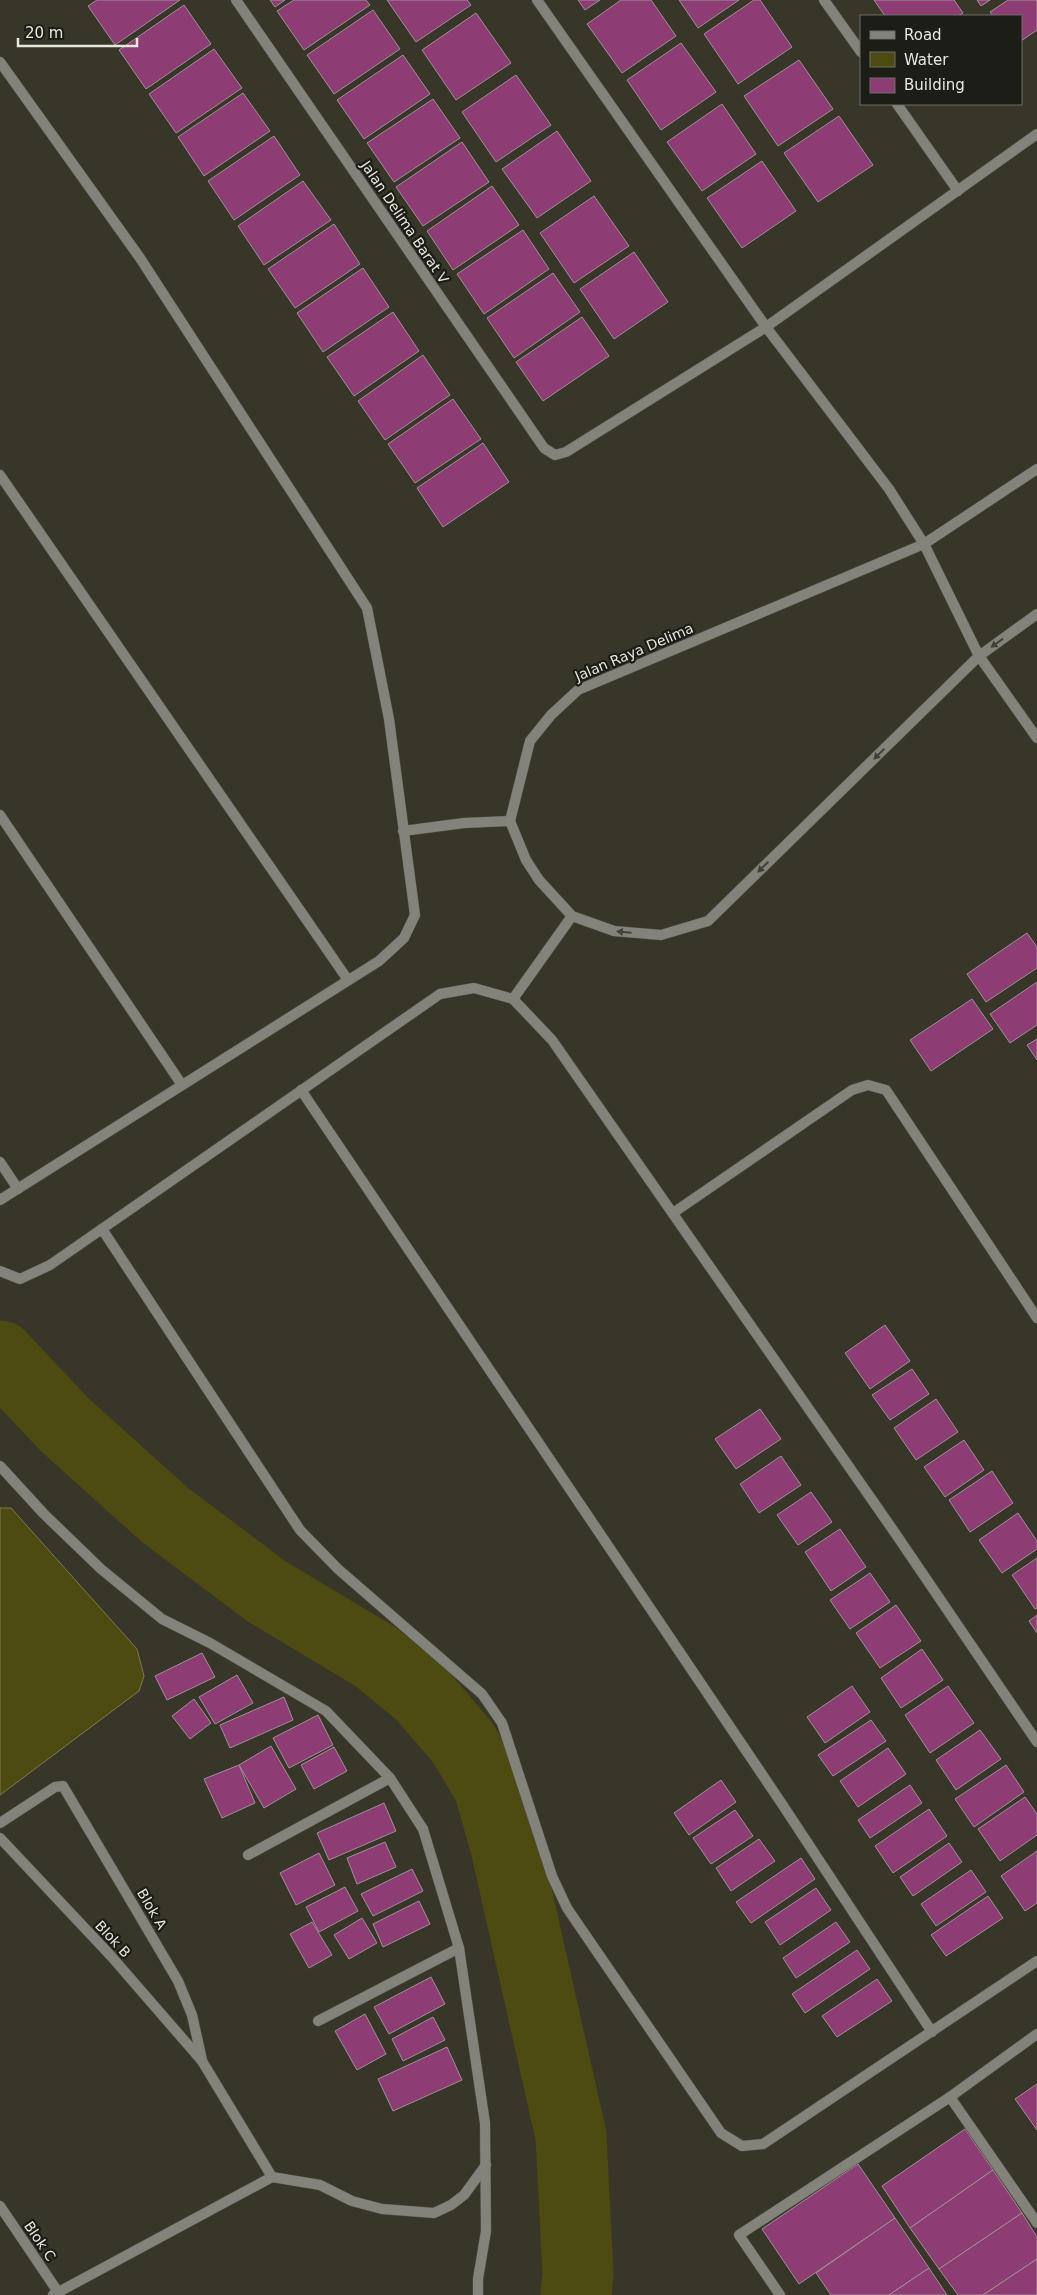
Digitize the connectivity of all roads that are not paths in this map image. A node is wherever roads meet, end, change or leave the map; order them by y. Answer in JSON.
{"nodes":[{"id":1,"x":236,"y":0,"type":"edge"},
{"id":2,"x":537,"y":0,"type":"edge"},
{"id":3,"x":824,"y":0,"type":"edge"},
{"id":4,"x":860,"y":51,"type":"edge"},
{"id":5,"x":0,"y":62,"type":"edge"},
{"id":6,"x":898,"y":105,"type":"edge"},
{"id":7,"x":1037,"y":134,"type":"edge"},
{"id":8,"x":958,"y":191,"type":"junction"},
{"id":9,"x":766,"y":327,"type":"junction"},
{"id":10,"x":1037,"y":469,"type":"edge"},
{"id":11,"x":0,"y":475,"type":"edge"},
{"id":12,"x":924,"y":544,"type":"junction"},
{"id":13,"x":1037,"y":614,"type":"edge"},
{"id":14,"x":979,"y":656,"type":"junction"},
{"id":15,"x":1037,"y":738,"type":"edge"},
{"id":16,"x":0,"y":815,"type":"edge"},
{"id":17,"x":510,"y":821,"type":"junction"},
{"id":18,"x":403,"y":831,"type":"junction"},
{"id":19,"x":572,"y":916,"type":"junction"},
{"id":20,"x":348,"y":980,"type":"junction"},
{"id":21,"x":513,"y":999,"type":"junction"},
{"id":22,"x":182,"y":1085,"type":"junction"},
{"id":23,"x":301,"y":1090,"type":"junction"},
{"id":24,"x":0,"y":1162,"type":"edge"},
{"id":25,"x":18,"y":1189,"type":"junction"},
{"id":26,"x":0,"y":1200,"type":"edge"},
{"id":27,"x":673,"y":1214,"type":"junction"},
{"id":28,"x":102,"y":1229,"type":"junction"},
{"id":29,"x":0,"y":1271,"type":"edge"},
{"id":30,"x":1037,"y":1318,"type":"edge"},
{"id":31,"x":0,"y":1466,"type":"edge"},
{"id":32,"x":1037,"y":1742,"type":"edge"},
{"id":33,"x":390,"y":1778,"type":"junction"},
{"id":34,"x":2,"y":1821,"type":"edge"},
{"id":35,"x":0,"y":1838,"type":"edge"},
{"id":36,"x":248,"y":1855,"type":"dead end"},
{"id":37,"x":459,"y":1948,"type":"junction"},
{"id":38,"x":1037,"y":1961,"type":"edge"},
{"id":39,"x":318,"y":2021,"type":"dead end"},
{"id":40,"x":932,"y":2032,"type":"junction"},
{"id":41,"x":1037,"y":2034,"type":"edge"},
{"id":42,"x":202,"y":2061,"type":"junction"},
{"id":43,"x":950,"y":2097,"type":"junction"},
{"id":44,"x":486,"y":2165,"type":"junction"},
{"id":45,"x":272,"y":2177,"type":"junction"},
{"id":46,"x":0,"y":2206,"type":"edge"},
{"id":47,"x":1037,"y":2223,"type":"edge"},
{"id":48,"x":56,"y":2294,"type":"edge"},
{"id":49,"x":478,"y":2295,"type":"edge"},
{"id":50,"x":780,"y":2295,"type":"edge"}],
"edges":[{"from":1,"to":9,"type":"street","name":"Jalan Delima Barat V"},
{"from":2,"to":9,"type":"street"},
{"from":3,"to":4,"type":"street"},
{"from":5,"to":18,"type":"street"},
{"from":6,"to":8,"type":"street"},
{"from":7,"to":8,"type":"street"},
{"from":8,"to":9,"type":"street"},
{"from":9,"to":12,"type":"street"},
{"from":10,"to":12,"type":"street","name":"Jalan Raya Delima"},
{"from":11,"to":20,"type":"street"},
{"from":12,"to":14,"type":"street"},
{"from":12,"to":17,"type":"street","name":"Jalan Raya Delima"},
{"from":13,"to":14,"type":"street","one_way":true},
{"from":14,"to":15,"type":"street"},
{"from":14,"to":19,"type":"street","one_way":true},
{"from":16,"to":22,"type":"street"},
{"from":17,"to":18,"type":"street"},
{"from":17,"to":19,"type":"street"},
{"from":18,"to":20,"type":"street"},
{"from":19,"to":21,"type":"street"},
{"from":20,"to":22,"type":"street"},
{"from":21,"to":23,"type":"street"},
{"from":21,"to":27,"type":"street"},
{"from":22,"to":25,"type":"street"},
{"from":23,"to":28,"type":"street"},
{"from":23,"to":40,"type":"street"},
{"from":24,"to":25,"type":"street"},
{"from":25,"to":26,"type":"street"},
{"from":27,"to":30,"type":"street"},
{"from":27,"to":32,"type":"street"},
{"from":28,"to":29,"type":"street"},
{"from":28,"to":40,"type":"street"},
{"from":31,"to":33,"type":"street"},
{"from":33,"to":36,"type":"street"},
{"from":33,"to":37,"type":"street"},
{"from":34,"to":42,"type":"street","name":"Blok A"},
{"from":35,"to":42,"type":"street","name":"Blok B"},
{"from":37,"to":39,"type":"street"},
{"from":37,"to":44,"type":"street"},
{"from":38,"to":40,"type":"street"},
{"from":41,"to":43,"type":"street"},
{"from":42,"to":45,"type":"street"},
{"from":43,"to":47,"type":"street"},
{"from":43,"to":50,"type":"street"},
{"from":44,"to":45,"type":"street"},
{"from":44,"to":49,"type":"street"},
{"from":45,"to":48,"type":"street"},
{"from":46,"to":48,"type":"street","name":"Blok C"}]}
